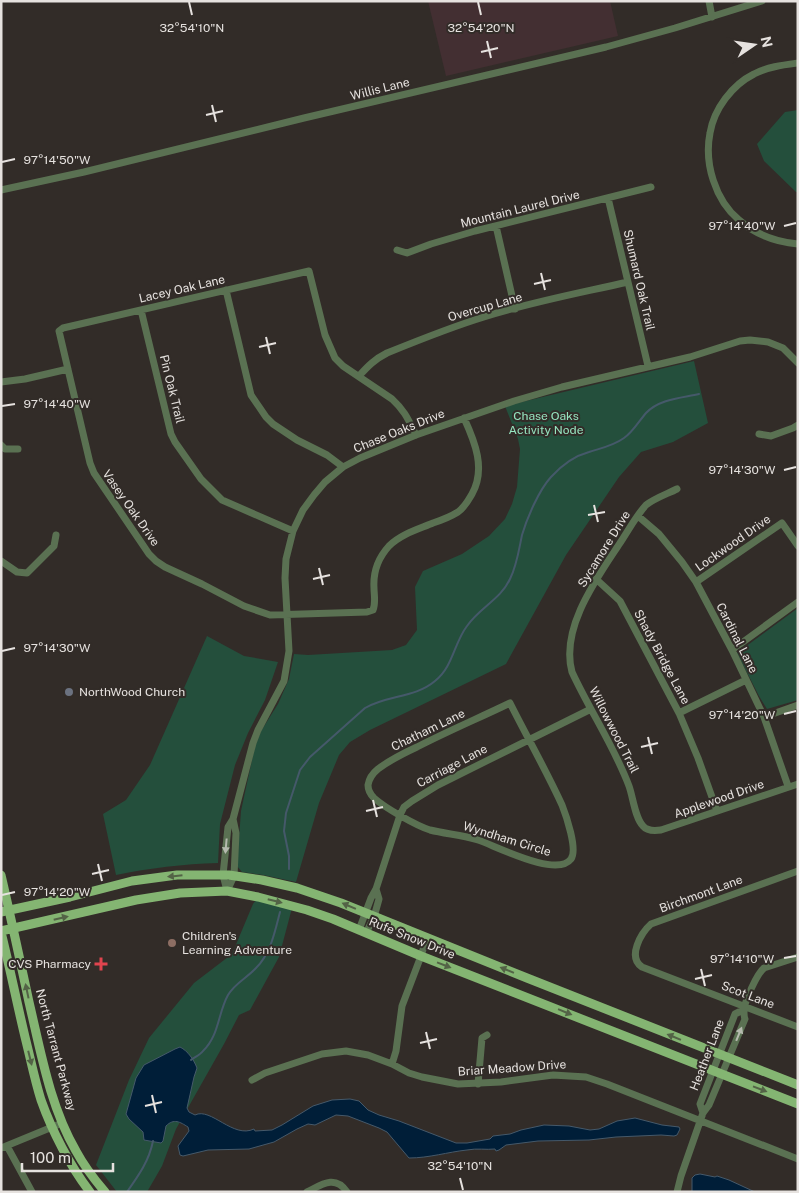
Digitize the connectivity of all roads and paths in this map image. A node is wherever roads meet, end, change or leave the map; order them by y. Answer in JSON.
{"nodes":[{"id":1,"x":709,"y":1,"type":"edge"},
{"id":2,"x":762,"y":1,"type":"edge"},
{"id":3,"x":712,"y":17,"type":"junction"},
{"id":4,"x":798,"y":63,"type":"edge"},
{"id":5,"x":651,"y":187,"type":"dead end"},
{"id":6,"x":1,"y":190,"type":"edge"},
{"id":7,"x":608,"y":198,"type":"junction"},
{"id":8,"x":496,"y":226,"type":"junction"},
{"id":9,"x":798,"y":244,"type":"edge"},
{"id":10,"x":397,"y":250,"type":"dead end"},
{"id":11,"x":628,"y":282,"type":"junction"},
{"id":12,"x":226,"y":290,"type":"junction"},
{"id":13,"x":515,"y":309,"type":"junction"},
{"id":14,"x":141,"y":310,"type":"junction"},
{"id":15,"x":60,"y":330,"type":"joint"},
{"id":16,"x":798,"y":363,"type":"edge"},
{"id":17,"x":648,"y":366,"type":"junction"},
{"id":18,"x":68,"y":369,"type":"junction"},
{"id":19,"x":359,"y":376,"type":"junction"},
{"id":20,"x":1,"y":382,"type":"edge"},
{"id":21,"x":464,"y":418,"type":"junction"},
{"id":22,"x":798,"y":425,"type":"edge"},
{"id":23,"x":759,"y":434,"type":"dead end"},
{"id":24,"x":416,"y":435,"type":"junction"},
{"id":25,"x":1,"y":444,"type":"edge"},
{"id":26,"x":18,"y":449,"type":"dead end"},
{"id":27,"x":342,"y":467,"type":"junction"},
{"id":28,"x":677,"y":489,"type":"dead end"},
{"id":29,"x":638,"y":516,"type":"junction"},
{"id":30,"x":293,"y":531,"type":"junction"},
{"id":31,"x":56,"y":535,"type":"dead end"},
{"id":32,"x":798,"y":546,"type":"edge"},
{"id":33,"x":1,"y":561,"type":"edge"},
{"id":34,"x":596,"y":579,"type":"junction"},
{"id":35,"x":696,"y":582,"type":"junction"},
{"id":36,"x":798,"y":602,"type":"edge"},
{"id":37,"x":287,"y":615,"type":"junction"},
{"id":38,"x":571,"y":639,"type":"joint"},
{"id":39,"x":732,"y":650,"type":"junction"},
{"id":40,"x":746,"y":680,"type":"junction"},
{"id":41,"x":798,"y":705,"type":"edge"},
{"id":42,"x":591,"y":709,"type":"junction"},
{"id":43,"x":679,"y":713,"type":"junction"},
{"id":44,"x":764,"y":717,"type":"junction"},
{"id":45,"x":528,"y":740,"type":"junction"},
{"id":46,"x":798,"y":784,"type":"edge"},
{"id":47,"x":788,"y":786,"type":"junction"},
{"id":48,"x":717,"y":811,"type":"junction"},
{"id":49,"x":400,"y":815,"type":"junction"},
{"id":50,"x":233,"y":819,"type":"junction"},
{"id":51,"x":646,"y":829,"type":"joint"},
{"id":52,"x":798,"y":871,"type":"edge"},
{"id":53,"x":1,"y":875,"type":"edge"},
{"id":54,"x":223,"y":875,"type":"junction"},
{"id":55,"x":234,"y":876,"type":"junction"},
{"id":56,"x":227,"y":891,"type":"junction"},
{"id":57,"x":5,"y":912,"type":"edge"},
{"id":58,"x":370,"y":915,"type":"junction"},
{"id":59,"x":13,"y":928,"type":"junction"},
{"id":60,"x":1,"y":931,"type":"edge"},
{"id":61,"x":363,"y":932,"type":"junction"},
{"id":62,"x":427,"y":938,"type":"junction"},
{"id":63,"x":421,"y":956,"type":"junction"},
{"id":64,"x":798,"y":957,"type":"edge"},
{"id":65,"x":636,"y":960,"type":"joint"},
{"id":66,"x":527,"y":978,"type":"junction"},
{"id":67,"x":520,"y":994,"type":"junction"},
{"id":68,"x":744,"y":1008,"type":"junction"},
{"id":69,"x":34,"y":1022,"type":"junction"},
{"id":70,"x":22,"y":1025,"type":"junction"},
{"id":71,"x":798,"y":1027,"type":"edge"},
{"id":72,"x":487,"y":1035,"type":"dead end"},
{"id":73,"x":720,"y":1055,"type":"junction"},
{"id":74,"x":729,"y":1059,"type":"junction"},
{"id":75,"x":392,"y":1064,"type":"junction"},
{"id":76,"x":717,"y":1073,"type":"junction"},
{"id":77,"x":252,"y":1080,"type":"dead end"},
{"id":78,"x":478,"y":1084,"type":"junction"},
{"id":79,"x":798,"y":1085,"type":"edge"},
{"id":80,"x":798,"y":1104,"type":"edge"},
{"id":81,"x":702,"y":1117,"type":"junction"},
{"id":82,"x":62,"y":1123,"type":"junction"},
{"id":83,"x":52,"y":1127,"type":"junction"},
{"id":84,"x":4,"y":1147,"type":"edge"},
{"id":85,"x":798,"y":1160,"type":"edge"},
{"id":86,"x":32,"y":1192,"type":"edge"},
{"id":87,"x":90,"y":1192,"type":"edge"},
{"id":88,"x":105,"y":1192,"type":"edge"},
{"id":89,"x":307,"y":1192,"type":"edge"},
{"id":90,"x":347,"y":1192,"type":"edge"},
{"id":91,"x":678,"y":1192,"type":"edge"}],
"edges":[{"from":1,"to":3,"type":"street"},
{"from":2,"to":3,"type":"street","name":"Willis Lane"},
{"from":3,"to":6,"type":"street","name":"Willis Lane"},
{"from":4,"to":9,"type":"street"},
{"from":5,"to":7,"type":"street","name":"Mountain Laurel Drive"},
{"from":7,"to":8,"type":"street","name":"Mountain Laurel Drive"},
{"from":7,"to":11,"type":"street","name":"Shumard Oak Trail"},
{"from":8,"to":10,"type":"street","name":"Mountain Laurel Drive"},
{"from":8,"to":13,"type":"street"},
{"from":11,"to":13,"type":"street","name":"Overcup Lane"},
{"from":11,"to":17,"type":"street","name":"Shumard Oak Trail"},
{"from":12,"to":14,"type":"street","name":"Lacey Oak Lane"},
{"from":12,"to":19,"type":"street","name":"Lacey Oak Lane"},
{"from":12,"to":27,"type":"street"},
{"from":13,"to":19,"type":"street","name":"Overcup Lane"},
{"from":14,"to":15,"type":"street","name":"Lacey Oak Lane"},
{"from":14,"to":30,"type":"street","name":"Pin Oak Trail"},
{"from":15,"to":18,"type":"street","name":"Vasey Oak Drive"},
{"from":16,"to":17,"type":"street","name":"Chase Oaks Drive"},
{"from":17,"to":21,"type":"street","name":"Chase Oaks Drive"},
{"from":18,"to":20,"type":"street"},
{"from":18,"to":37,"type":"street","name":"Vasey Oak Drive"},
{"from":19,"to":24,"type":"street"},
{"from":21,"to":24,"type":"street","name":"Chase Oaks Drive"},
{"from":21,"to":37,"type":"street","name":"Vasey Oak Drive"},
{"from":22,"to":23,"type":"street"},
{"from":24,"to":27,"type":"street","name":"Chase Oaks Drive"},
{"from":25,"to":26,"type":"street"},
{"from":27,"to":30,"type":"street","name":"Chase Oaks Drive"},
{"from":28,"to":29,"type":"street","name":"Sycamore Drive"},
{"from":29,"to":34,"type":"street","name":"Sycamore Drive"},
{"from":29,"to":35,"type":"street","name":"Cardinal Lane"},
{"from":30,"to":37,"type":"street","name":"Chase Oaks Drive"},
{"from":31,"to":33,"type":"street"},
{"from":32,"to":35,"type":"street","name":"Lockwood Drive"},
{"from":34,"to":38,"type":"street","name":"Sycamore Drive"},
{"from":34,"to":43,"type":"street","name":"Shady Bridge Lane"},
{"from":35,"to":39,"type":"street","name":"Cardinal Lane"},
{"from":36,"to":39,"type":"street"},
{"from":37,"to":50,"type":"street","name":"Chase Oaks Drive"},
{"from":38,"to":42,"type":"street","name":"Willowwood Trail"},
{"from":39,"to":40,"type":"street","name":"Cardinal Lane"},
{"from":40,"to":43,"type":"street"},
{"from":40,"to":44,"type":"street","name":"Cardinal Lane"},
{"from":41,"to":44,"type":"street"},
{"from":42,"to":45,"type":"street","name":"Carriage Lane"},
{"from":42,"to":51,"type":"street","name":"Willowwood Trail"},
{"from":43,"to":48,"type":"street","name":"Shady Bridge Lane"},
{"from":44,"to":47,"type":"street","name":"Cardinal Lane"},
{"from":45,"to":49,"type":"street","name":"Carriage Lane"},
{"from":45,"to":49,"type":"street","name":"Chatham Lane"},
{"from":45,"to":49,"type":"street","name":"Wyndham Circle"},
{"from":46,"to":47,"type":"street","name":"Applewood Drive"},
{"from":47,"to":48,"type":"street","name":"Applewood Drive"},
{"from":48,"to":51,"type":"street","name":"Applewood Drive"},
{"from":49,"to":58,"type":"street","name":"Carriage Lane"},
{"from":50,"to":54,"type":"street","name":"Chase Oaks Drive","one_way":true},
{"from":50,"to":55,"type":"street","name":"Chase Oaks Drive"},
{"from":52,"to":65,"type":"street","name":"Birchmont Lane"},
{"from":53,"to":57,"type":"main road","name":"North Tarrant Parkway"},
{"from":54,"to":55,"type":"main road","name":"Rufe Snow Drive"},
{"from":54,"to":56,"type":"street","name":"Chase Oaks Drive"},
{"from":54,"to":57,"type":"main road","name":"Rufe Snow Drive","one_way":true},
{"from":55,"to":56,"type":"street","name":"Chase Oaks Drive"},
{"from":58,"to":55,"type":"main road","name":"Rufe Snow Drive","one_way":true},
{"from":59,"to":56,"type":"main road","name":"Rufe Snow Drive","one_way":true},
{"from":56,"to":61,"type":"main road","name":"Rufe Snow Drive","one_way":true},
{"from":57,"to":59,"type":"main road","name":"North Tarrant Parkway"},
{"from":58,"to":61,"type":"street","name":"Carriage Lane"},
{"from":58,"to":62,"type":"main road","name":"Rufe Snow Drive"},
{"from":59,"to":60,"type":"main road","name":"Rufe Snow Drive"},
{"from":69,"to":59,"type":"main road","name":"North Tarrant Parkway","one_way":true},
{"from":60,"to":70,"type":"main road","name":"North Tarrant Parkway"},
{"from":61,"to":63,"type":"main road","name":"Rufe Snow Drive"},
{"from":62,"to":63,"type":"street"},
{"from":66,"to":62,"type":"main road","name":"Rufe Snow Drive","one_way":true},
{"from":63,"to":67,"type":"main road","name":"Rufe Snow Drive","one_way":true},
{"from":63,"to":75,"type":"street"},
{"from":64,"to":68,"type":"street","name":"Heather Lane"},
{"from":65,"to":68,"type":"street","name":"Scot Lane"},
{"from":66,"to":67,"type":"main road"},
{"from":73,"to":66,"type":"main road","name":"Rufe Snow Drive","one_way":true},
{"from":67,"to":76,"type":"main road","name":"Rufe Snow Drive","one_way":true},
{"from":68,"to":71,"type":"street","name":"Scot Lane"},
{"from":68,"to":73,"type":"street","name":"Heather Lane"},
{"from":74,"to":68,"type":"street","name":"Heather Lane","one_way":true},
{"from":69,"to":70,"type":"main road"},
{"from":69,"to":82,"type":"main road","name":"North Tarrant Parkway"},
{"from":70,"to":83,"type":"main road","name":"North Tarrant Parkway","one_way":true},
{"from":72,"to":78,"type":"street"},
{"from":73,"to":74,"type":"main road","name":"Rufe Snow Drive"},
{"from":73,"to":76,"type":"street","name":"Heather Lane"},
{"from":74,"to":76,"type":"street","name":"Heather Lane"},
{"from":74,"to":79,"type":"main road","name":"Rufe Snow Drive"},
{"from":75,"to":77,"type":"street","name":"Briar Meadow Drive"},
{"from":75,"to":78,"type":"street","name":"Briar Meadow Drive"},
{"from":76,"to":80,"type":"main road","name":"Rufe Snow Drive","one_way":true},
{"from":76,"to":81,"type":"street","name":"Heather Lane"},
{"from":78,"to":81,"type":"street","name":"Briar Meadow Drive"},
{"from":81,"to":85,"type":"street","name":"Briar Meadow Drive"},
{"from":81,"to":91,"type":"street","name":"Heather Lane"},
{"from":82,"to":83,"type":"street"},
{"from":82,"to":88,"type":"main road","name":"North Tarrant Parkway"},
{"from":83,"to":84,"type":"street"},
{"from":83,"to":87,"type":"main road","name":"North Tarrant Parkway"},
{"from":84,"to":86,"type":"street"},
{"from":89,"to":90,"type":"street"}]}
